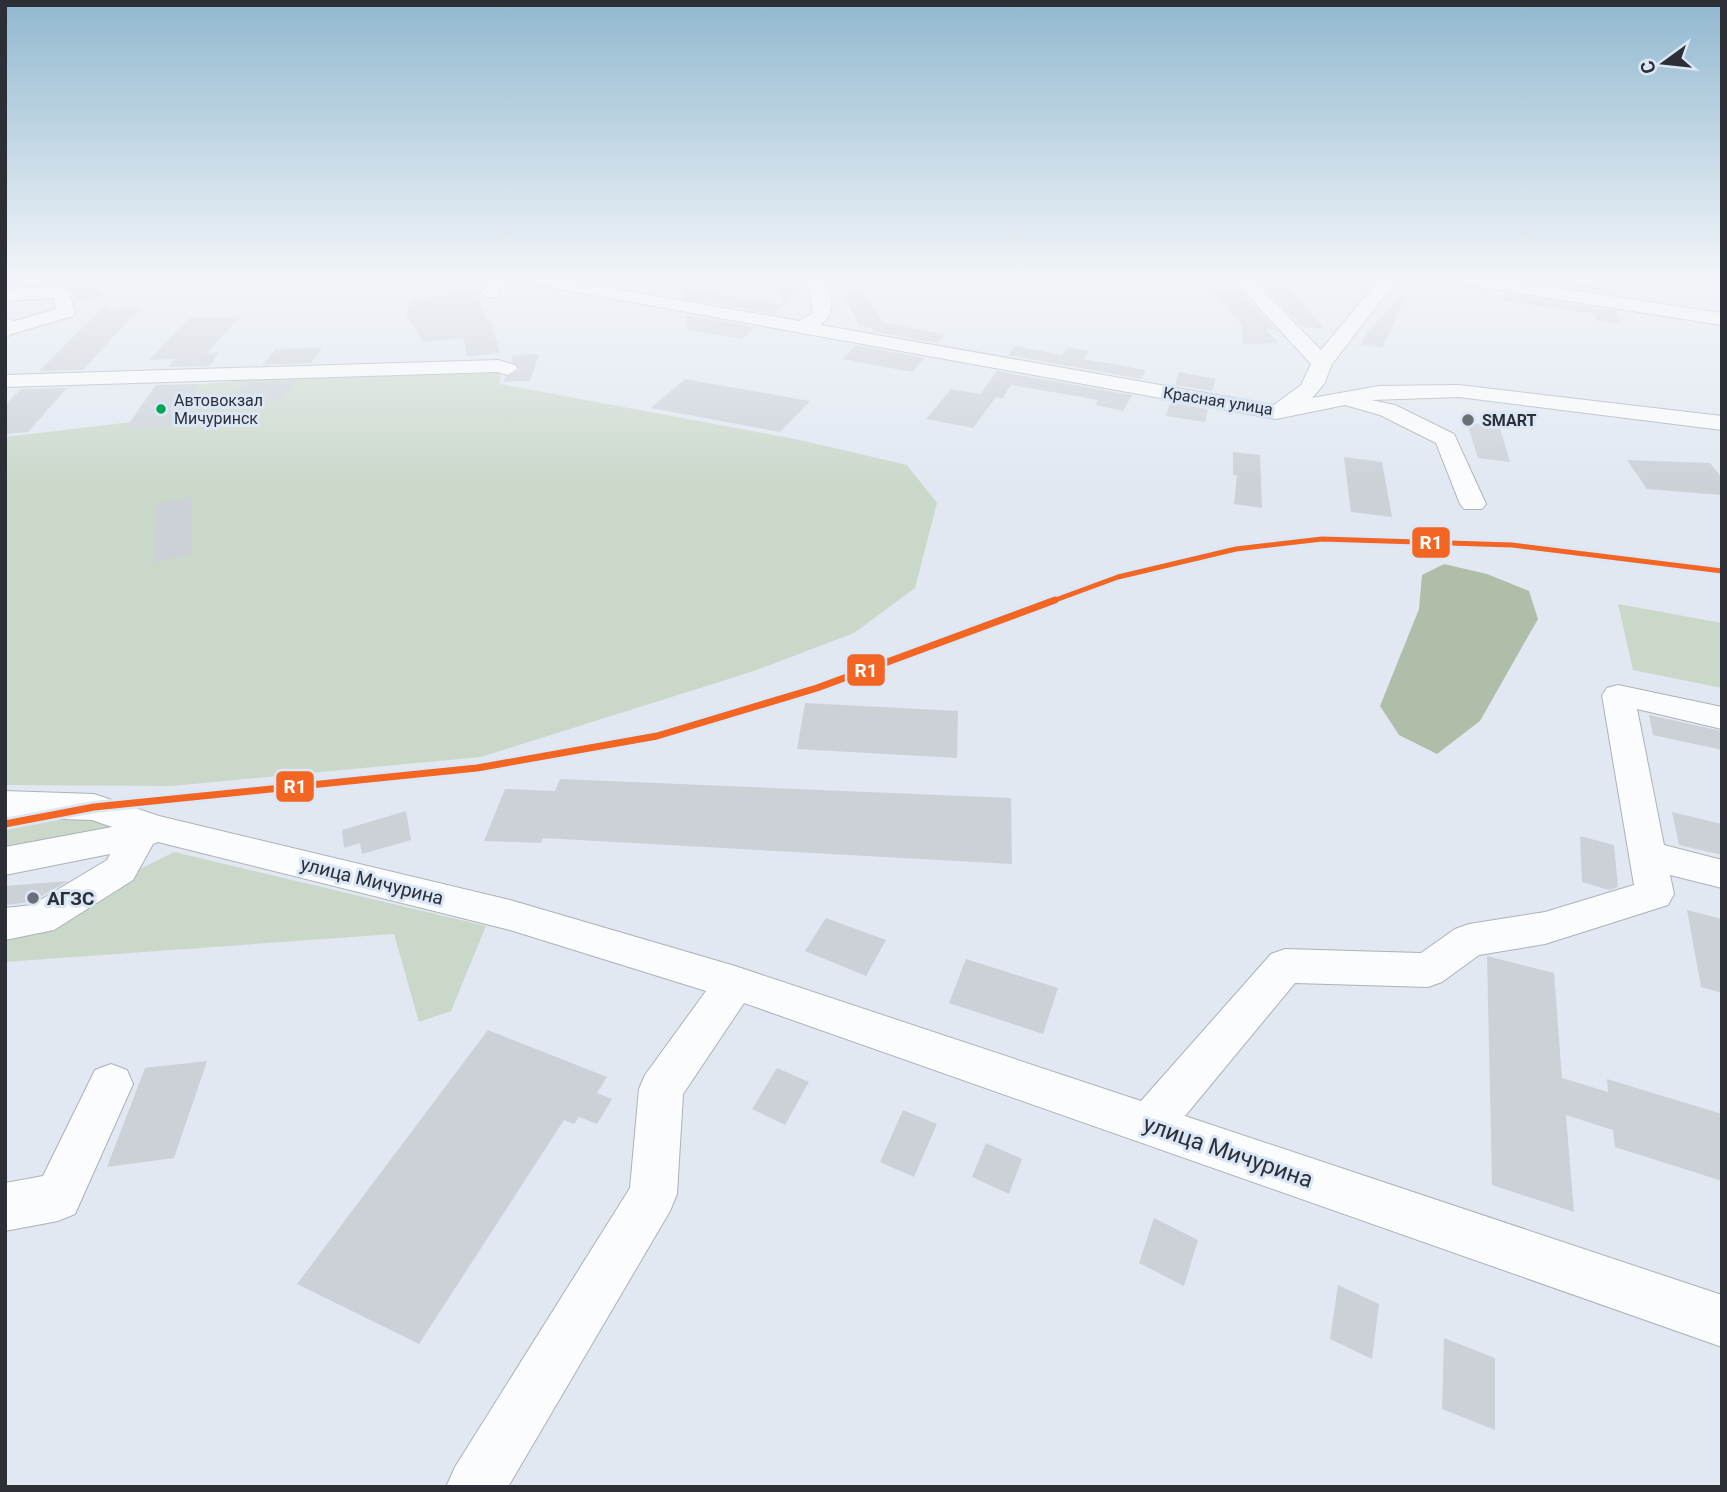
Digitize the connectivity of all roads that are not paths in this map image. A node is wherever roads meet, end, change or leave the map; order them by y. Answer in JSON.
{"nodes":[{"id":1,"x":910,"y":346,"type":"edge"},
{"id":2,"x":1305,"y":346,"type":"edge"},
{"id":3,"x":1336,"y":346,"type":"edge"},
{"id":4,"x":177,"y":359,"type":"dead end"},
{"id":5,"x":987,"y":360,"type":"junction"},
{"id":6,"x":1322,"y":363,"type":"junction"},
{"id":7,"x":503,"y":367,"type":"dead end"},
{"id":8,"x":163,"y":376,"type":"junction"},
{"id":9,"x":5,"y":381,"type":"edge"},
{"id":10,"x":961,"y":382,"type":"dead end"},
{"id":11,"x":1339,"y":400,"type":"junction"},
{"id":12,"x":1276,"y":416,"type":"junction"},
{"id":13,"x":1722,"y":423,"type":"edge"},
{"id":14,"x":1473,"y":504,"type":"dead end"},
{"id":15,"x":1722,"y":718,"type":"edge"},
{"id":16,"x":5,"y":804,"type":"edge"},
{"id":17,"x":148,"y":832,"type":"junction"},
{"id":18,"x":1647,"y":855,"type":"junction"},
{"id":19,"x":5,"y":860,"type":"edge"},
{"id":20,"x":1722,"y":874,"type":"edge"},
{"id":21,"x":5,"y":924,"type":"edge"},
{"id":22,"x":735,"y":983,"type":"junction"},
{"id":23,"x":111,"y":1084,"type":"dead end"},
{"id":24,"x":1149,"y":1125,"type":"junction"},
{"id":25,"x":5,"y":1207,"type":"edge"},
{"id":26,"x":1722,"y":1321,"type":"edge"},
{"id":27,"x":475,"y":1487,"type":"edge"}],
"edges":[{"from":1,"to":5,"type":"street","name":"Красная улица"},
{"from":2,"to":6,"type":"street"},
{"from":3,"to":6,"type":"street"},
{"from":4,"to":8,"type":"street"},
{"from":5,"to":10,"type":"street"},
{"from":5,"to":12,"type":"street","name":"Красная улица"},
{"from":6,"to":12,"type":"street"},
{"from":7,"to":8,"type":"street"},
{"from":8,"to":9,"type":"street"},
{"from":11,"to":12,"type":"street","name":"Красная улица"},
{"from":11,"to":13,"type":"street","name":"Красная улица"},
{"from":11,"to":14,"type":"street"},
{"from":15,"to":18,"type":"street"},
{"from":16,"to":17,"type":"street","name":"улица Мичурина"},
{"from":17,"to":19,"type":"street"},
{"from":17,"to":21,"type":"street"},
{"from":17,"to":22,"type":"street","name":"улица Мичурина"},
{"from":18,"to":20,"type":"street"},
{"from":18,"to":24,"type":"street"},
{"from":22,"to":24,"type":"street","name":"улица Мичурина"},
{"from":22,"to":27,"type":"street"},
{"from":23,"to":25,"type":"street"},
{"from":24,"to":26,"type":"street","name":"улица Мичурина"}]}
